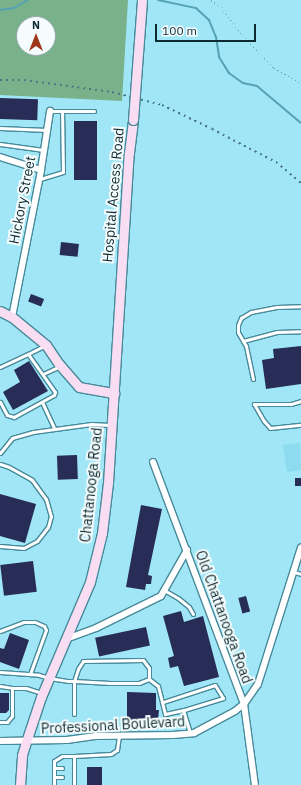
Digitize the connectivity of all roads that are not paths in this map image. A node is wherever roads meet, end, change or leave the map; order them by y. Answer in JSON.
{"nodes":[{"id":1,"x":142,"y":0,"type":"edge"},
{"id":2,"x":50,"y":111,"type":"joint"},
{"id":3,"x":62,"y":111,"type":"junction"},
{"id":4,"x":94,"y":112,"type":"dead end"},
{"id":5,"x":0,"y":128,"type":"edge"},
{"id":6,"x":47,"y":130,"type":"junction"},
{"id":7,"x":0,"y":144,"type":"edge"},
{"id":8,"x":44,"y":150,"type":"junction"},
{"id":9,"x":0,"y":157,"type":"edge"},
{"id":10,"x":41,"y":170,"type":"junction"},
{"id":11,"x":40,"y":178,"type":"junction"},
{"id":12,"x":301,"y":306,"type":"edge"},
{"id":13,"x":0,"y":311,"type":"edge"},
{"id":14,"x":12,"y":317,"type":"junction"},
{"id":15,"x":301,"y":330,"type":"edge"},
{"id":16,"x":243,"y":341,"type":"junction"},
{"id":17,"x":46,"y":346,"type":"junction"},
{"id":18,"x":28,"y":354,"type":"junction"},
{"id":19,"x":60,"y":366,"type":"junction"},
{"id":20,"x":0,"y":367,"type":"edge"},
{"id":21,"x":43,"y":374,"type":"junction"},
{"id":22,"x":253,"y":379,"type":"dead end"},
{"id":23,"x":114,"y":393,"type":"junction"},
{"id":24,"x":301,"y":401,"type":"edge"},
{"id":25,"x":0,"y":402,"type":"edge"},
{"id":26,"x":42,"y":402,"type":"junction"},
{"id":27,"x":112,"y":425,"type":"junction"},
{"id":28,"x":301,"y":425,"type":"edge"},
{"id":29,"x":54,"y":428,"type":"junction"},
{"id":30,"x":0,"y":453,"type":"edge"},
{"id":31,"x":153,"y":462,"type":"dead end"},
{"id":32,"x":0,"y":464,"type":"edge"},
{"id":33,"x":0,"y":546,"type":"edge"},
{"id":34,"x":301,"y":548,"type":"edge"},
{"id":35,"x":187,"y":550,"type":"junction"},
{"id":36,"x":294,"y":572,"type":"junction"},
{"id":37,"x":301,"y":574,"type":"edge"},
{"id":38,"x":164,"y":590,"type":"junction"},
{"id":39,"x":193,"y":614,"type":"dead end"},
{"id":40,"x":0,"y":631,"type":"edge"},
{"id":41,"x":66,"y":639,"type":"junction"},
{"id":42,"x":0,"y":672,"type":"edge"},
{"id":43,"x":30,"y":674,"type":"junction"},
{"id":44,"x":49,"y":678,"type":"junction"},
{"id":45,"x":149,"y":679,"type":"junction"},
{"id":46,"x":74,"y":682,"type":"junction"},
{"id":47,"x":0,"y":686,"type":"edge"},
{"id":48,"x":12,"y":688,"type":"junction"},
{"id":49,"x":42,"y":694,"type":"junction"},
{"id":50,"x":163,"y":702,"type":"junction"},
{"id":51,"x":244,"y":704,"type":"junction"},
{"id":52,"x":183,"y":710,"type":"junction"},
{"id":53,"x":74,"y":714,"type":"dead end"},
{"id":54,"x":0,"y":722,"type":"edge"},
{"id":55,"x":190,"y":733,"type":"junction"},
{"id":56,"x":119,"y":735,"type":"junction"},
{"id":57,"x":0,"y":741,"type":"edge"},
{"id":58,"x":26,"y":742,"type":"junction"},
{"id":59,"x":74,"y":756,"type":"junction"},
{"id":60,"x":54,"y":768,"type":"junction"},
{"id":61,"x":62,"y":768,"type":"dead end"},
{"id":62,"x":70,"y":768,"type":"dead end"},
{"id":63,"x":74,"y":768,"type":"junction"},
{"id":64,"x":54,"y":777,"type":"junction"},
{"id":65,"x":62,"y":777,"type":"dead end"},
{"id":66,"x":70,"y":777,"type":"dead end"},
{"id":67,"x":74,"y":777,"type":"junction"},
{"id":68,"x":20,"y":785,"type":"edge"},
{"id":69,"x":54,"y":785,"type":"edge"},
{"id":70,"x":74,"y":785,"type":"edge"},
{"id":71,"x":255,"y":785,"type":"edge"}],
"edges":[{"from":1,"to":23,"type":"main road","name":"Hospital Access Road","bridge":true},
{"from":2,"to":3,"type":"lane"},
{"from":2,"to":6,"type":"street","name":"Hickory Street"},
{"from":3,"to":4,"type":"lane"},
{"from":3,"to":11,"type":"lane"},
{"from":5,"to":6,"type":"lane"},
{"from":6,"to":8,"type":"street","name":"Hickory Street"},
{"from":7,"to":8,"type":"lane"},
{"from":8,"to":10,"type":"street","name":"Hickory Street"},
{"from":9,"to":10,"type":"street"},
{"from":10,"to":11,"type":"street","name":"Hickory Street"},
{"from":11,"to":14,"type":"street","name":"Hickory Street"},
{"from":12,"to":16,"type":"lane"},
{"from":13,"to":14,"type":"main road"},
{"from":14,"to":17,"type":"main road"},
{"from":15,"to":16,"type":"lane"},
{"from":16,"to":22,"type":"lane"},
{"from":17,"to":18,"type":"lane"},
{"from":17,"to":19,"type":"main road"},
{"from":18,"to":20,"type":"lane"},
{"from":18,"to":21,"type":"lane"},
{"from":19,"to":21,"type":"lane"},
{"from":19,"to":23,"type":"main road"},
{"from":21,"to":26,"type":"lane"},
{"from":23,"to":27,"type":"main road","name":"Chattanooga Road"},
{"from":24,"to":28,"type":"lane"},
{"from":25,"to":26,"type":"lane"},
{"from":26,"to":29,"type":"lane"},
{"from":27,"to":29,"type":"lane"},
{"from":27,"to":41,"type":"main road","name":"Chattanooga Road"},
{"from":29,"to":30,"type":"lane"},
{"from":31,"to":35,"type":"street","name":"Old Chattanooga Road"},
{"from":32,"to":33,"type":"lane"},
{"from":34,"to":36,"type":"street","name":"Professional Boulevard"},
{"from":35,"to":38,"type":"street"},
{"from":35,"to":51,"type":"street","name":"Old Chattanooga Road"},
{"from":36,"to":37,"type":"lane"},
{"from":36,"to":51,"type":"street","name":"Professional Boulevard"},
{"from":38,"to":39,"type":"lane"},
{"from":38,"to":41,"type":"street"},
{"from":40,"to":43,"type":"lane"},
{"from":41,"to":44,"type":"main road","name":"Chattanooga Road"},
{"from":42,"to":43,"type":"lane"},
{"from":43,"to":44,"type":"lane"},
{"from":44,"to":46,"type":"lane"},
{"from":44,"to":49,"type":"main road","name":"Chattanooga Road"},
{"from":45,"to":46,"type":"lane"},
{"from":45,"to":46,"type":"lane"},
{"from":45,"to":50,"type":"lane"},
{"from":46,"to":53,"type":"lane"},
{"from":47,"to":48,"type":"lane"},
{"from":48,"to":49,"type":"lane"},
{"from":48,"to":54,"type":"lane"},
{"from":49,"to":58,"type":"main road","name":"Chattanooga Road"},
{"from":50,"to":52,"type":"lane"},
{"from":50,"to":52,"type":"lane"},
{"from":51,"to":55,"type":"street","name":"Professional Boulevard"},
{"from":51,"to":71,"type":"street","name":"Old Chattanooga Road"},
{"from":52,"to":55,"type":"lane"},
{"from":55,"to":56,"type":"street","name":"Professional Boulevard"},
{"from":56,"to":58,"type":"street","name":"Professional Boulevard"},
{"from":56,"to":59,"type":"lane"},
{"from":57,"to":58,"type":"street","name":"Professional Boulevard"},
{"from":58,"to":68,"type":"main road","name":"Chattanooga Road"},
{"from":59,"to":60,"type":"lane"},
{"from":59,"to":63,"type":"lane"},
{"from":60,"to":61,"type":"lane"},
{"from":60,"to":64,"type":"lane"},
{"from":62,"to":63,"type":"lane"},
{"from":63,"to":67,"type":"lane"},
{"from":64,"to":65,"type":"lane"},
{"from":64,"to":69,"type":"lane"},
{"from":66,"to":67,"type":"lane"},
{"from":67,"to":70,"type":"lane"}]}
